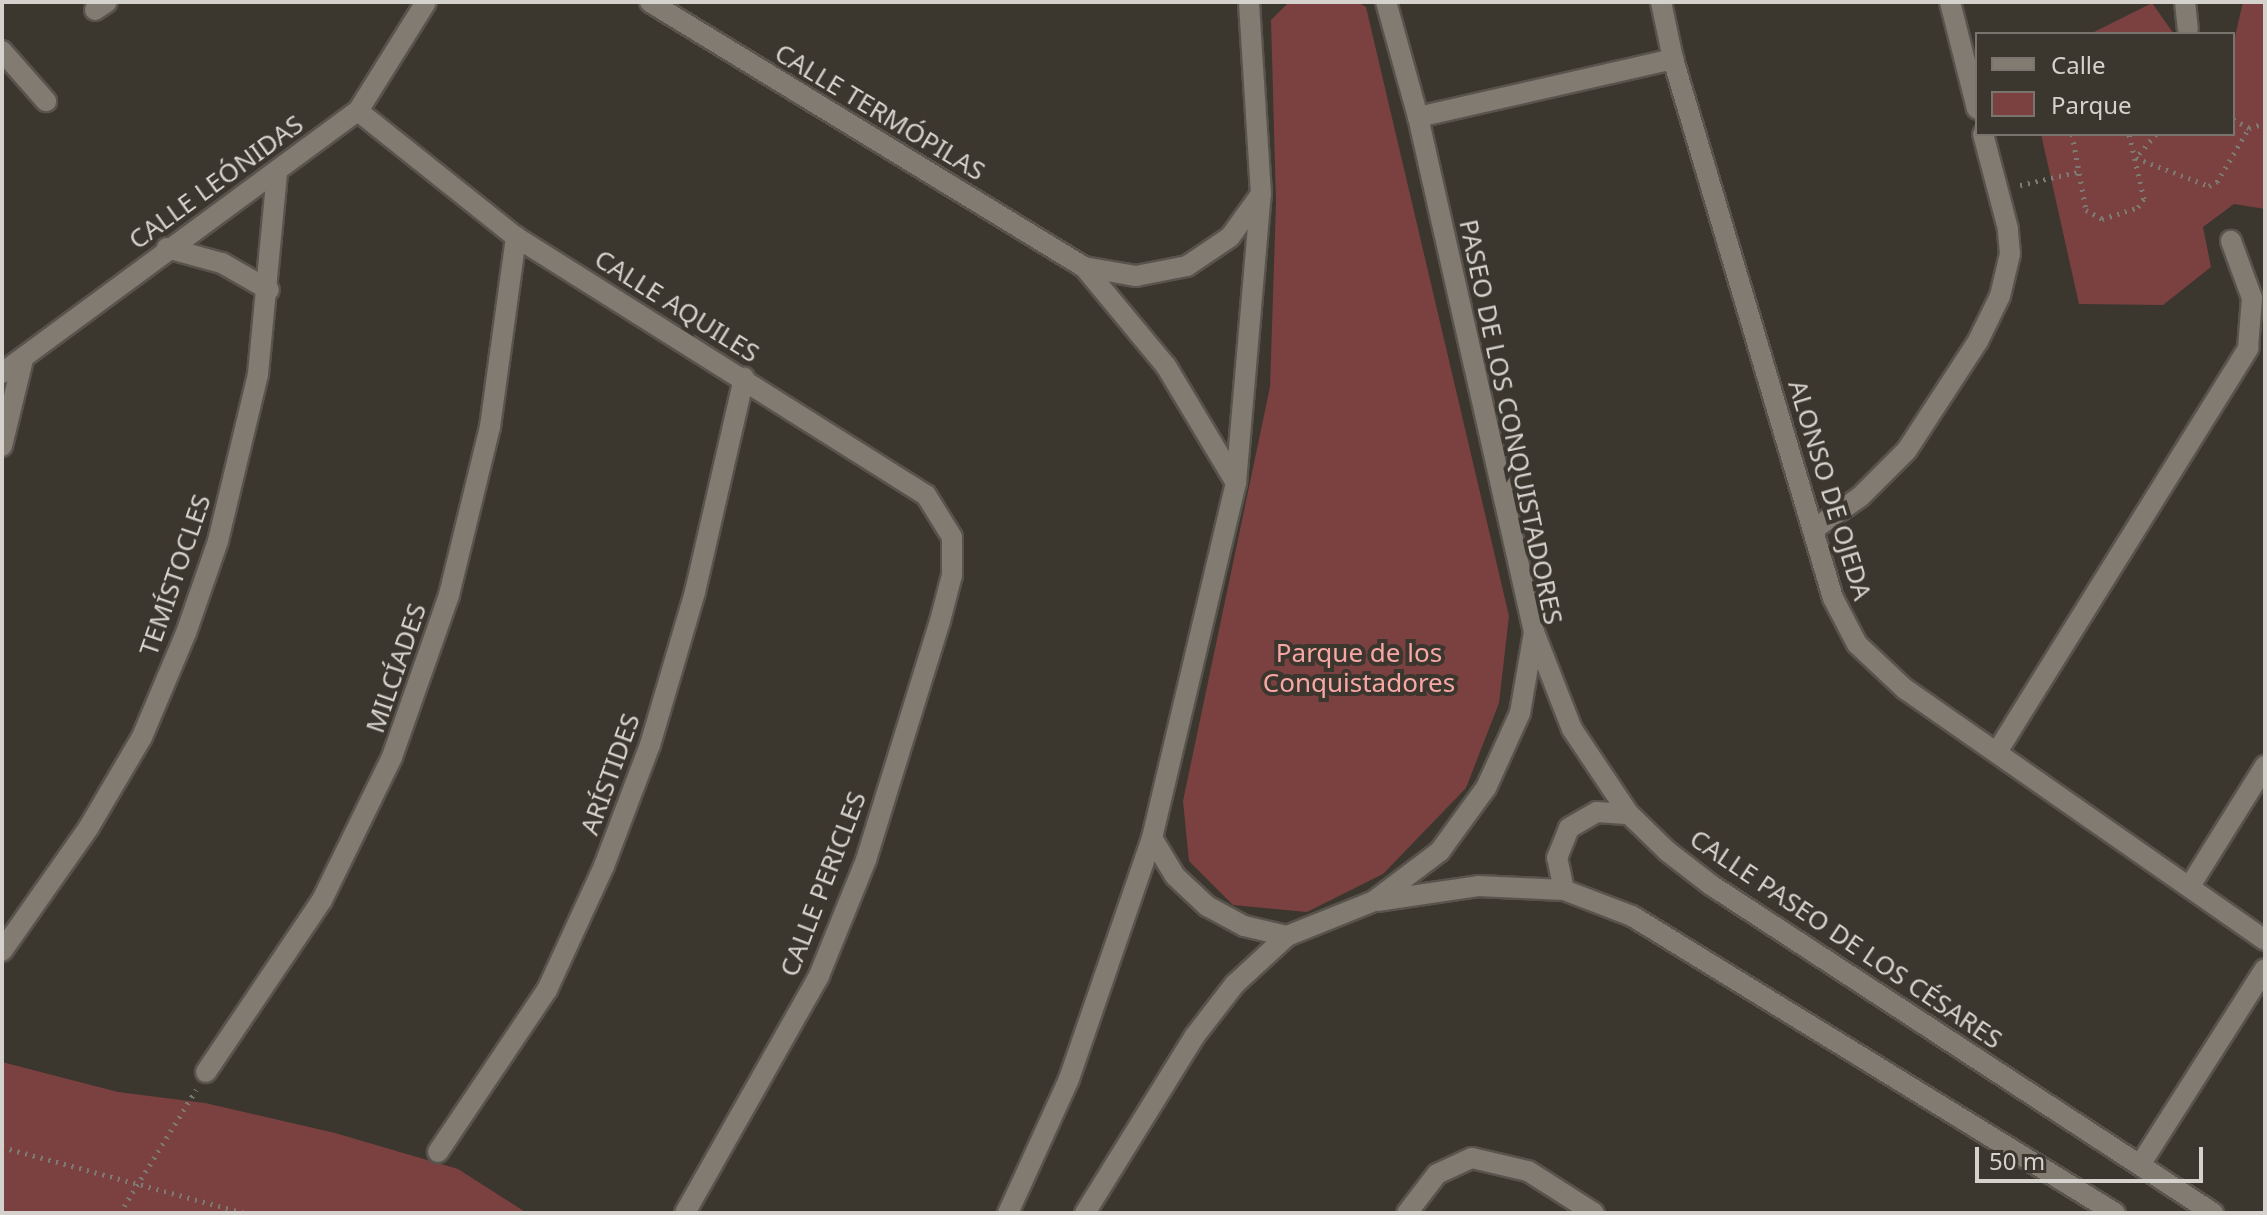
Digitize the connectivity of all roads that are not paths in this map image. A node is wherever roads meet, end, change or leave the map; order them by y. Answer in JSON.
{"nodes":[{"id":1,"x":426,"y":2,"type":"edge"},
{"id":2,"x":650,"y":2,"type":"edge"},
{"id":3,"x":1386,"y":2,"type":"edge"},
{"id":4,"x":1661,"y":2,"type":"edge"},
{"id":5,"x":1950,"y":2,"type":"edge"},
{"id":6,"x":2185,"y":2,"type":"edge"},
{"id":7,"x":1251,"y":4,"type":"edge"},
{"id":8,"x":2188,"y":29,"type":"dead end"},
{"id":9,"x":2,"y":51,"type":"edge"},
{"id":10,"x":1673,"y":59,"type":"junction"},
{"id":11,"x":46,"y":101,"type":"dead end"},
{"id":12,"x":1975,"y":101,"type":"edge"},
{"id":13,"x":358,"y":111,"type":"junction"},
{"id":14,"x":1418,"y":117,"type":"junction"},
{"id":15,"x":1984,"y":136,"type":"edge"},
{"id":16,"x":277,"y":172,"type":"junction"},
{"id":17,"x":1261,"y":194,"type":"junction"},
{"id":18,"x":516,"y":237,"type":"junction"},
{"id":19,"x":2231,"y":241,"type":"dead end"},
{"id":20,"x":167,"y":248,"type":"junction"},
{"id":21,"x":1084,"y":267,"type":"junction"},
{"id":22,"x":269,"y":290,"type":"junction"},
{"id":23,"x":23,"y":359,"type":"junction"},
{"id":24,"x":2,"y":373,"type":"edge"},
{"id":25,"x":744,"y":378,"type":"junction"},
{"id":26,"x":2,"y":446,"type":"edge"},
{"id":27,"x":1236,"y":483,"type":"junction"},
{"id":28,"x":1814,"y":529,"type":"junction"},
{"id":29,"x":954,"y":550,"type":"joint"},
{"id":30,"x":1534,"y":632,"type":"junction"},
{"id":31,"x":1997,"y":752,"type":"junction"},
{"id":32,"x":2265,"y":766,"type":"edge"},
{"id":33,"x":1629,"y":814,"type":"junction"},
{"id":34,"x":1152,"y":838,"type":"junction"},
{"id":35,"x":2190,"y":886,"type":"junction"},
{"id":36,"x":1564,"y":890,"type":"junction"},
{"id":37,"x":1374,"y":901,"type":"junction"},
{"id":38,"x":1287,"y":936,"type":"junction"},
{"id":39,"x":2265,"y":940,"type":"edge"},
{"id":40,"x":2,"y":951,"type":"edge"},
{"id":41,"x":2265,"y":969,"type":"edge"},
{"id":42,"x":206,"y":1072,"type":"road end"},
{"id":43,"x":438,"y":1152,"type":"dead end"},
{"id":44,"x":2140,"y":1165,"type":"junction"},
{"id":45,"x":685,"y":1213,"type":"edge"},
{"id":46,"x":1008,"y":1213,"type":"edge"},
{"id":47,"x":1085,"y":1213,"type":"edge"},
{"id":48,"x":1407,"y":1213,"type":"edge"},
{"id":49,"x":1594,"y":1213,"type":"edge"},
{"id":50,"x":2114,"y":1213,"type":"edge"},
{"id":51,"x":2213,"y":1213,"type":"edge"}],
"edges":[{"from":1,"to":13,"type":"street","name":"CALLE LEÓNIDAS"},
{"from":2,"to":21,"type":"street","name":"CALLE TERMÓPILAS"},
{"from":3,"to":14,"type":"street","name":"PASEO DE LOS CONQUISTADORES"},
{"from":4,"to":10,"type":"street","name":"ALONSO DE OJEDA"},
{"from":5,"to":12,"type":"street"},
{"from":6,"to":8,"type":"street"},
{"from":7,"to":17,"type":"street"},
{"from":9,"to":11,"type":"street"},
{"from":10,"to":14,"type":"street"},
{"from":10,"to":28,"type":"street","name":"ALONSO DE OJEDA"},
{"from":13,"to":16,"type":"street","name":"CALLE LEÓNIDAS"},
{"from":13,"to":18,"type":"street","name":"CALLE AQUILES"},
{"from":14,"to":30,"type":"street","name":"PASEO DE LOS CONQUISTADORES"},
{"from":15,"to":28,"type":"street"},
{"from":16,"to":20,"type":"street","name":"CALLE LEÓNIDAS"},
{"from":16,"to":22,"type":"street","name":"TEMÍSTOCLES"},
{"from":17,"to":21,"type":"street","name":"CALLE TERMÓPILAS"},
{"from":17,"to":27,"type":"street"},
{"from":18,"to":25,"type":"street","name":"CALLE AQUILES"},
{"from":18,"to":42,"type":"street","name":"MILCÍADES"},
{"from":19,"to":31,"type":"street"},
{"from":20,"to":22,"type":"street"},
{"from":20,"to":23,"type":"street","name":"CALLE LEÓNIDAS"},
{"from":21,"to":27,"type":"street","name":"CALLE TERMÓPILAS"},
{"from":22,"to":40,"type":"street","name":"TEMÍSTOCLES"},
{"from":23,"to":24,"type":"street","name":"CALLE LEÓNIDAS"},
{"from":23,"to":26,"type":"street"},
{"from":25,"to":29,"type":"street","name":"CALLE AQUILES"},
{"from":25,"to":43,"type":"street","name":"ARÍSTIDES"},
{"from":27,"to":34,"type":"street"},
{"from":28,"to":31,"type":"street","name":"ALONSO DE OJEDA"},
{"from":29,"to":45,"type":"street","name":"CALLE PERICLES"},
{"from":30,"to":33,"type":"street","name":"CALLE PASEO DE LOS CÉSARES"},
{"from":30,"to":37,"type":"street","name":"PASEO DE LOS CONQUISTADORES"},
{"from":31,"to":35,"type":"street","name":"ALONSO DE OJEDA"},
{"from":32,"to":35,"type":"street"},
{"from":33,"to":36,"type":"street"},
{"from":33,"to":44,"type":"street","name":"CALLE PASEO DE LOS CÉSARES"},
{"from":34,"to":38,"type":"street"},
{"from":34,"to":46,"type":"street"},
{"from":35,"to":39,"type":"street","name":"ALONSO DE OJEDA"},
{"from":36,"to":37,"type":"street"},
{"from":36,"to":50,"type":"street"},
{"from":37,"to":38,"type":"street","name":"PASEO DE LOS CONQUISTADORES"},
{"from":38,"to":47,"type":"street","name":"PASEO DE LOS CONQUISTADORES"},
{"from":41,"to":44,"type":"street"},
{"from":44,"to":51,"type":"street","name":"CALLE PASEO DE LOS CÉSARES"},
{"from":48,"to":49,"type":"street"}]}
